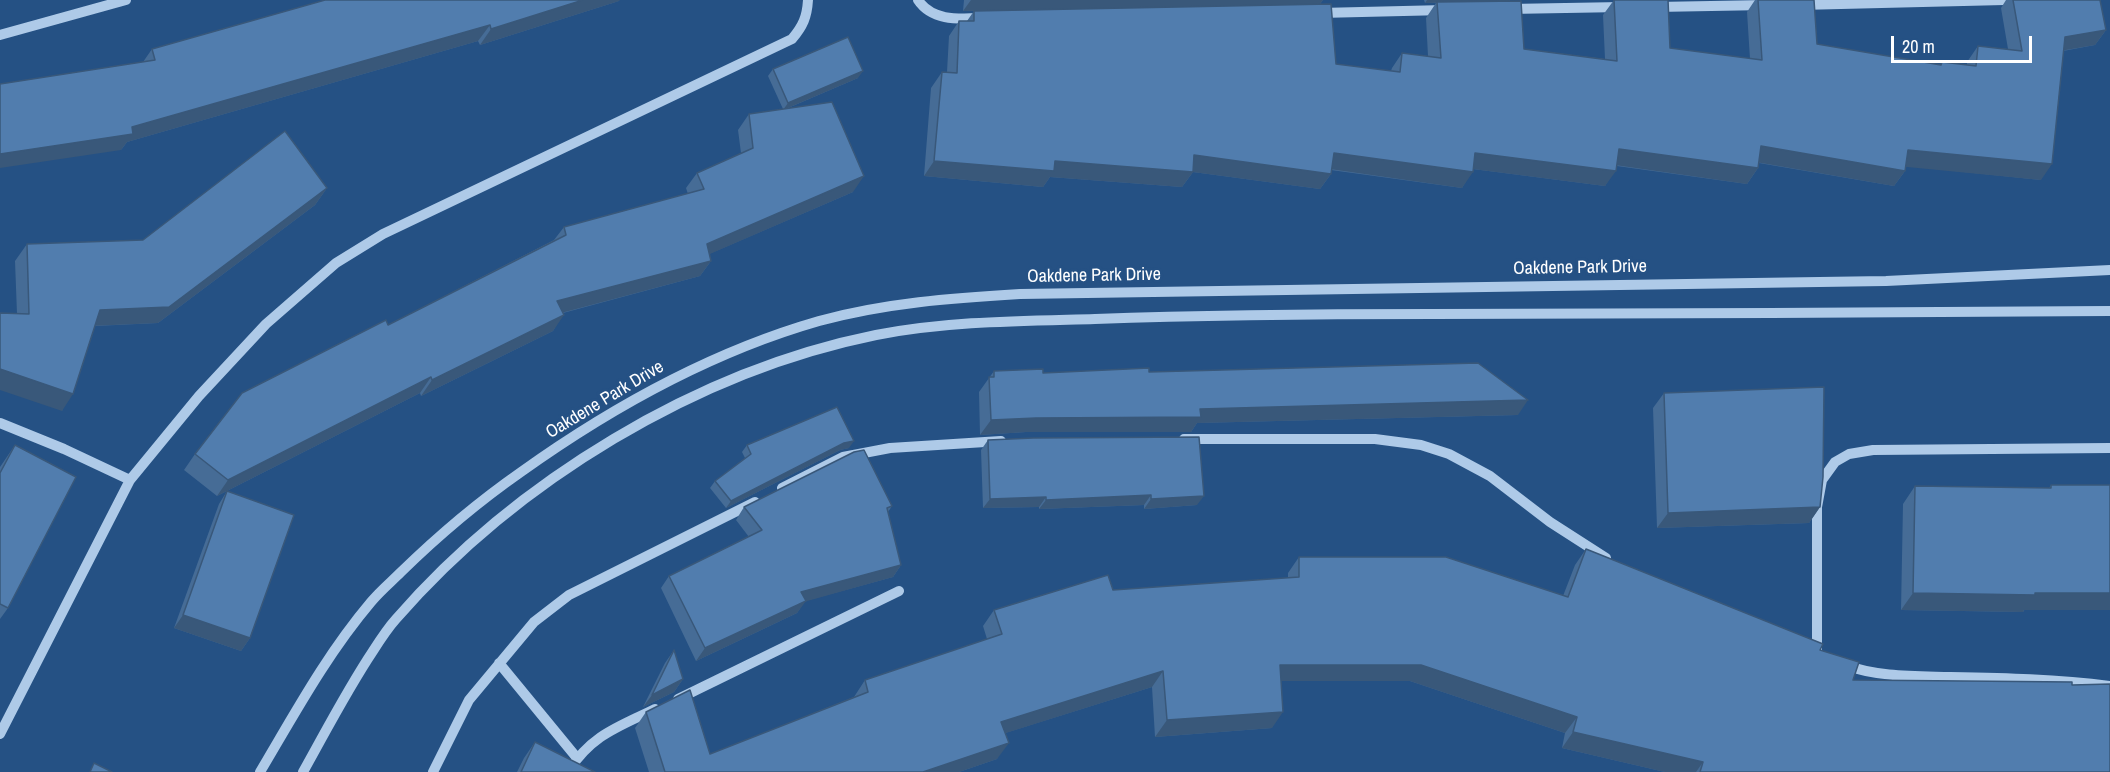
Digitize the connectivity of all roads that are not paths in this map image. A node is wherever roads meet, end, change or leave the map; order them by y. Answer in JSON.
{"nodes":[{"id":1,"x":126,"y":0,"type":"edge"},
{"id":2,"x":808,"y":0,"type":"edge"},
{"id":3,"x":918,"y":0,"type":"edge"},
{"id":4,"x":2004,"y":0,"type":"edge"},
{"id":5,"x":1774,"y":5,"type":"edge"},
{"id":6,"x":1786,"y":5,"type":"edge"},
{"id":7,"x":1631,"y":7,"type":"edge"},
{"id":8,"x":1643,"y":7,"type":"edge"},
{"id":9,"x":1452,"y":10,"type":"edge"},
{"id":10,"x":1500,"y":10,"type":"edge"},
{"id":11,"x":1309,"y":13,"type":"edge"},
{"id":12,"x":988,"y":18,"type":"edge"},
{"id":13,"x":0,"y":35,"type":"edge"},
{"id":14,"x":2110,"y":270,"type":"edge"},
{"id":15,"x":2110,"y":311,"type":"edge"},
{"id":16,"x":0,"y":423,"type":"edge"},
{"id":17,"x":1015,"y":440,"type":"edge"},
{"id":18,"x":1177,"y":440,"type":"edge"},
{"id":19,"x":2110,"y":448,"type":"edge"},
{"id":20,"x":130,"y":480,"type":"junction"},
{"id":21,"x":1621,"y":565,"type":"edge"},
{"id":22,"x":899,"y":591,"type":"dead end"},
{"id":23,"x":1806,"y":650,"type":"edge"},
{"id":24,"x":1827,"y":658,"type":"junction"},
{"id":25,"x":499,"y":663,"type":"junction"},
{"id":26,"x":2110,"y":686,"type":"edge"},
{"id":27,"x":672,"y":701,"type":"edge"},
{"id":28,"x":662,"y":706,"type":"edge"},
{"id":29,"x":0,"y":734,"type":"edge"},
{"id":30,"x":577,"y":758,"type":"junction"},
{"id":31,"x":260,"y":772,"type":"edge"},
{"id":32,"x":303,"y":772,"type":"edge"},
{"id":33,"x":433,"y":772,"type":"edge"},
{"id":34,"x":568,"y":772,"type":"edge"}],
"edges":[{"from":1,"to":13,"type":"street"},
{"from":2,"to":20,"type":"street"},
{"from":3,"to":12,"type":"street"},
{"from":4,"to":6,"type":"street"},
{"from":5,"to":8,"type":"street"},
{"from":7,"to":10,"type":"street"},
{"from":9,"to":11,"type":"street"},
{"from":14,"to":31,"type":"street","name":"Oakdene Park Drive"},
{"from":15,"to":32,"type":"street"},
{"from":16,"to":20,"type":"street"},
{"from":17,"to":25,"type":"street"},
{"from":18,"to":21,"type":"street"},
{"from":19,"to":24,"type":"street"},
{"from":20,"to":29,"type":"street"},
{"from":22,"to":27,"type":"street"},
{"from":23,"to":24,"type":"street"},
{"from":24,"to":26,"type":"street"},
{"from":25,"to":30,"type":"street"},
{"from":25,"to":33,"type":"street"},
{"from":28,"to":30,"type":"street"},
{"from":30,"to":34,"type":"street"}]}
